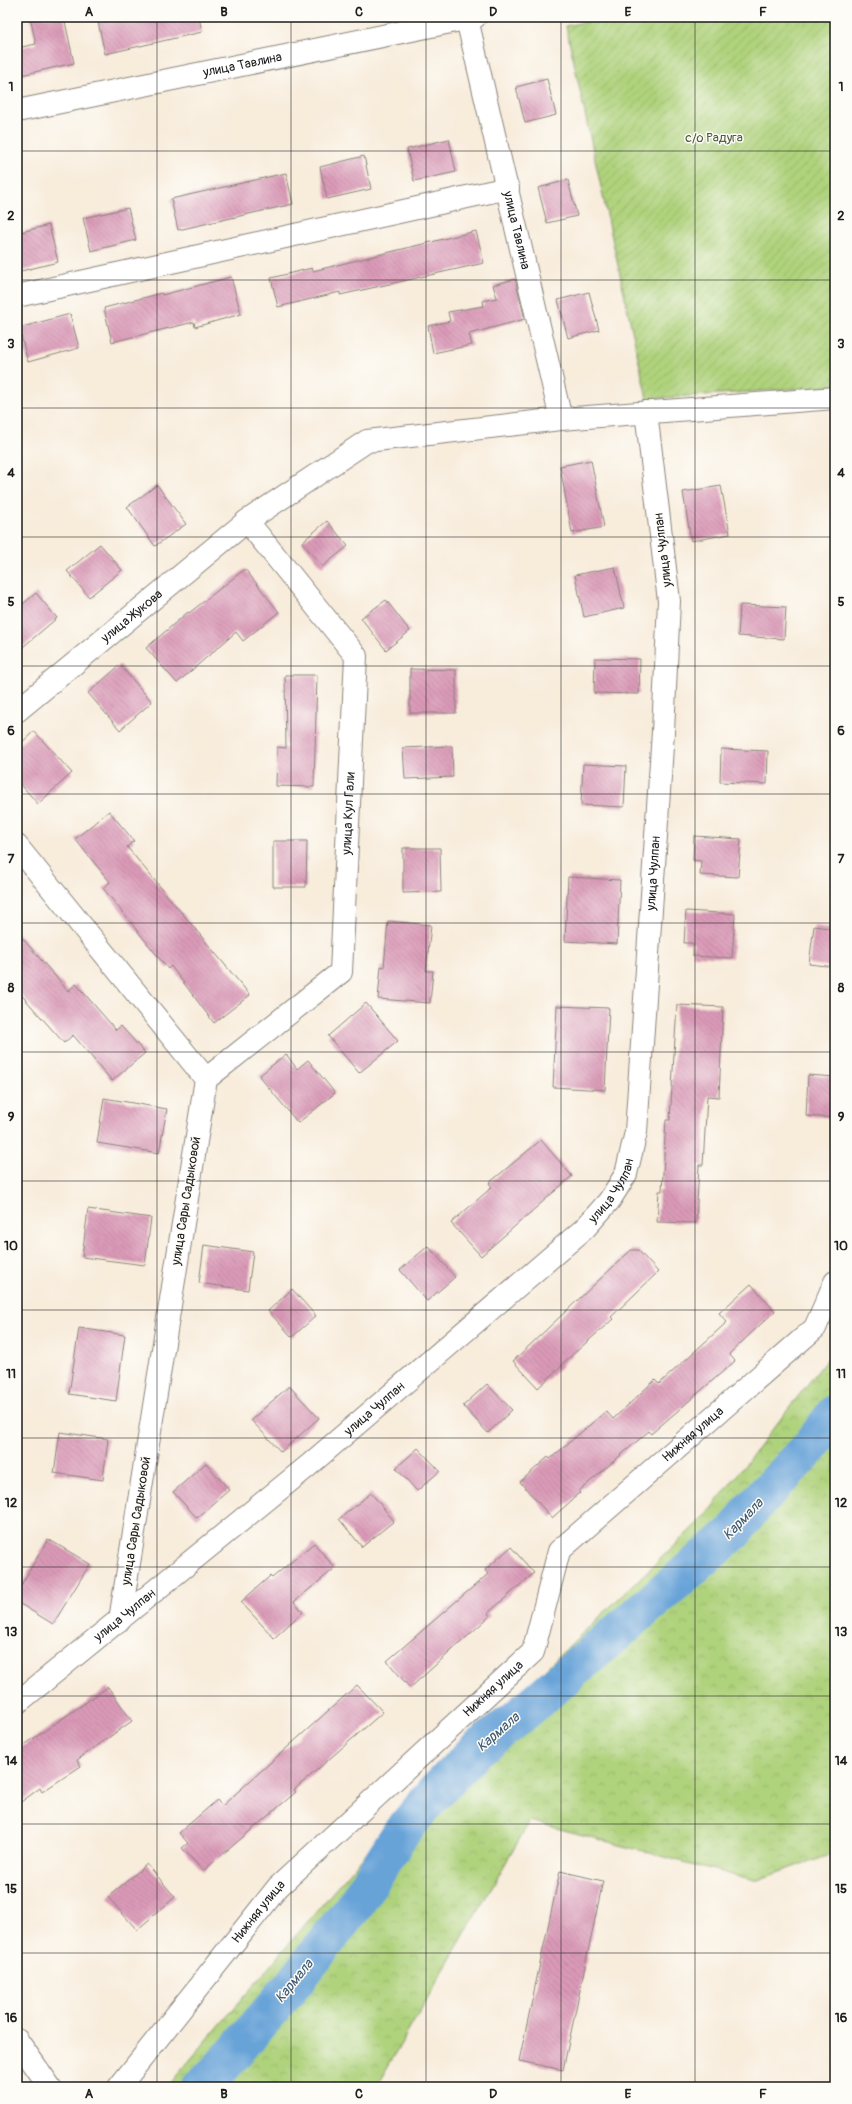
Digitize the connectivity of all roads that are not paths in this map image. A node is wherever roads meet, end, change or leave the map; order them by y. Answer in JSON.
{"nodes":[{"id":1,"x":471,"y":18,"type":"edge"},
{"id":2,"x":17,"y":111,"type":"edge"},
{"id":3,"x":508,"y":188,"type":"junction"},
{"id":4,"x":17,"y":296,"type":"edge"},
{"id":5,"x":835,"y":398,"type":"edge"},
{"id":6,"x":646,"y":412,"type":"junction"},
{"id":7,"x":561,"y":419,"type":"junction"},
{"id":8,"x":246,"y":521,"type":"junction"},
{"id":9,"x":17,"y":711,"type":"edge"},
{"id":10,"x":17,"y":846,"type":"edge"},
{"id":11,"x":206,"y":1079,"type":"junction"},
{"id":12,"x":835,"y":1282,"type":"edge"},
{"id":13,"x":120,"y":1620,"type":"junction"},
{"id":14,"x":17,"y":1703,"type":"edge"},
{"id":15,"x":17,"y":2040,"type":"edge"},
{"id":16,"x":50,"y":2087,"type":"edge"},
{"id":17,"x":119,"y":2087,"type":"edge"}],
"edges":[{"from":1,"to":2,"type":"street","name":"улица Тавлина"},
{"from":1,"to":3,"type":"street","name":"улица Тавлина"},
{"from":3,"to":4,"type":"street"},
{"from":3,"to":7,"type":"street","name":"улица Тавлина"},
{"from":5,"to":6,"type":"street","name":"улица Жукова"},
{"from":6,"to":7,"type":"street","name":"улица Жукова"},
{"from":6,"to":13,"type":"street","name":"улица Чулпан"},
{"from":7,"to":8,"type":"street","name":"улица Жукова"},
{"from":8,"to":9,"type":"street","name":"улица Жукова"},
{"from":8,"to":11,"type":"street","name":"улица Кул Гали"},
{"from":10,"to":11,"type":"street"},
{"from":11,"to":13,"type":"street","name":"улица Сары Садыковой"},
{"from":12,"to":17,"type":"street","name":"Нижняя улица"},
{"from":13,"to":14,"type":"street","name":"улица Чулпан"},
{"from":15,"to":16,"type":"street"}]}
